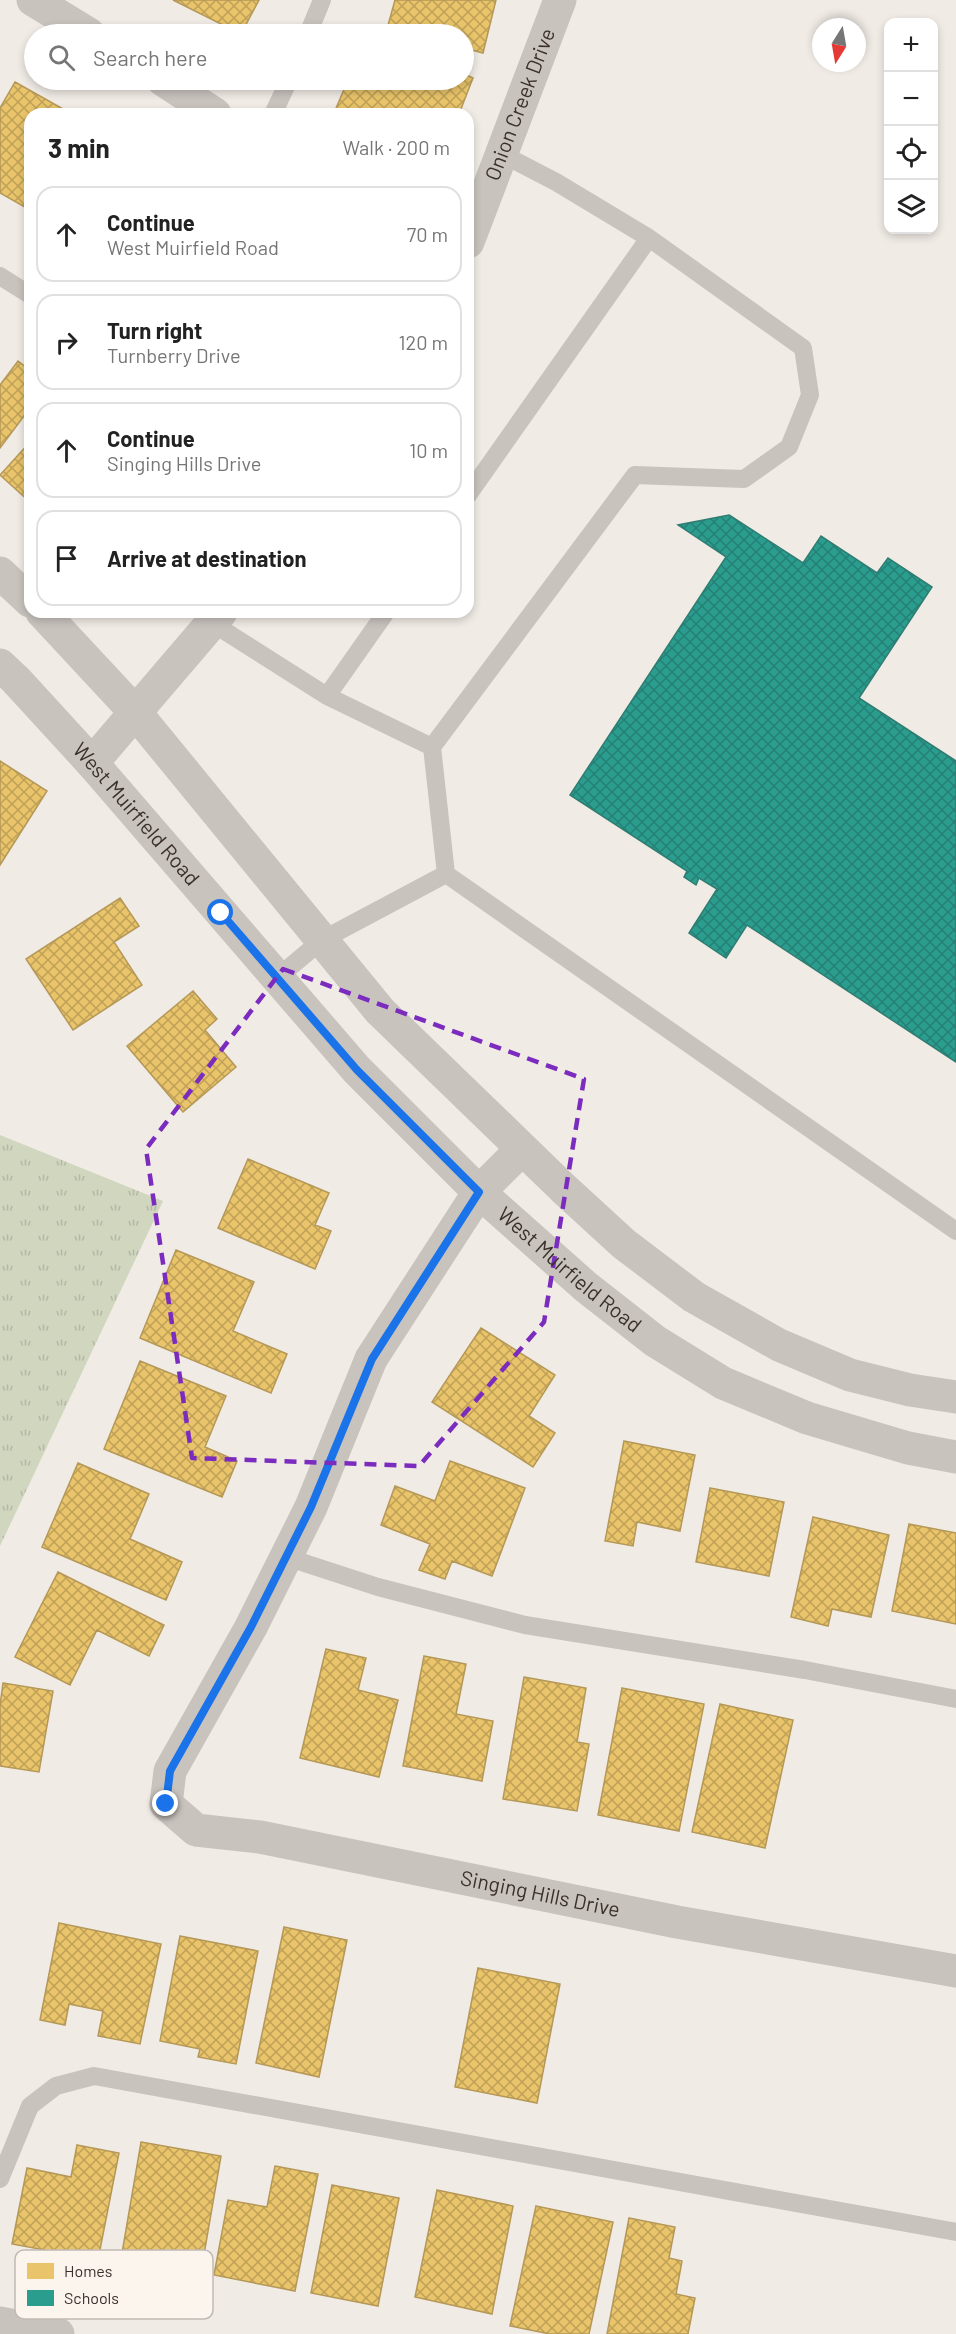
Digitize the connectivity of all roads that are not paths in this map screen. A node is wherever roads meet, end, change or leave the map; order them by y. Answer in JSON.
{"nodes":[{"id":1,"x":33,"y":0,"type":"edge"},
{"id":2,"x":322,"y":0,"type":"edge"},
{"id":3,"x":560,"y":0,"type":"edge"},
{"id":4,"x":73,"y":24,"type":"edge"},
{"id":5,"x":312,"y":24,"type":"edge"},
{"id":6,"x":178,"y":90,"type":"edge"},
{"id":7,"x":284,"y":90,"type":"edge"},
{"id":8,"x":206,"y":108,"type":"edge"},
{"id":9,"x":276,"y":108,"type":"edge"},
{"id":10,"x":502,"y":154,"type":"junction"},
{"id":11,"x":474,"y":226,"type":"edge"},
{"id":12,"x":649,"y":238,"type":"junction"},
{"id":13,"x":0,"y":276,"type":"edge"},
{"id":14,"x":24,"y":291,"type":"edge"},
{"id":15,"x":474,"y":486,"type":"edge"},
{"id":16,"x":0,"y":573,"type":"edge"},
{"id":17,"x":24,"y":595,"type":"edge"},
{"id":18,"x":48,"y":618,"type":"edge"},
{"id":19,"x":216,"y":618,"type":"edge"},
{"id":20,"x":382,"y":618,"type":"edge"},
{"id":21,"x":0,"y":665,"type":"edge"},
{"id":22,"x":327,"y":696,"type":"junction"},
{"id":23,"x":135,"y":712,"type":"junction"},
{"id":24,"x":432,"y":747,"type":"junction"},
{"id":25,"x":92,"y":763,"type":"junction"},
{"id":26,"x":446,"y":874,"type":"junction"},
{"id":27,"x":322,"y":940,"type":"junction"},
{"id":28,"x":277,"y":978,"type":"junction"},
{"id":29,"x":522,"y":1149,"type":"junction"},
{"id":30,"x":479,"y":1192,"type":"junction"},
{"id":31,"x":956,"y":1231,"type":"edge"},
{"id":32,"x":956,"y":1397,"type":"edge"},
{"id":33,"x":956,"y":1458,"type":"edge"},
{"id":34,"x":286,"y":1557,"type":"junction"},
{"id":35,"x":956,"y":1700,"type":"edge"},
{"id":36,"x":956,"y":1971,"type":"edge"},
{"id":37,"x":0,"y":2179,"type":"edge"},
{"id":38,"x":956,"y":2232,"type":"edge"},
{"id":39,"x":0,"y":2323,"type":"edge"},
{"id":40,"x":58,"y":2334,"type":"edge"}],
"edges":[{"from":1,"to":4,"type":"street"},
{"from":2,"to":5,"type":"lane"},
{"from":3,"to":10,"type":"street","name":"Onion Creek Drive"},
{"from":6,"to":8,"type":"street"},
{"from":7,"to":9,"type":"lane"},
{"from":10,"to":11,"type":"street","name":"Onion Creek Drive"},
{"from":10,"to":12,"type":"lane"},
{"from":12,"to":15,"type":"lane"},
{"from":12,"to":24,"type":"lane"},
{"from":13,"to":14,"type":"lane"},
{"from":16,"to":17,"type":"street"},
{"from":18,"to":23,"type":"street"},
{"from":19,"to":22,"type":"lane"},
{"from":19,"to":23,"type":"street"},
{"from":20,"to":22,"type":"lane"},
{"from":21,"to":25,"type":"street","name":"West Muirfield Road"},
{"from":22,"to":24,"type":"lane"},
{"from":23,"to":25,"type":"street"},
{"from":23,"to":27,"type":"street"},
{"from":24,"to":26,"type":"lane"},
{"from":25,"to":28,"type":"street","name":"West Muirfield Road"},
{"from":26,"to":27,"type":"lane"},
{"from":26,"to":31,"type":"lane"},
{"from":27,"to":28,"type":"lane"},
{"from":27,"to":29,"type":"street"},
{"from":28,"to":30,"type":"street","name":"West Muirfield Road"},
{"from":29,"to":30,"type":"street"},
{"from":29,"to":32,"type":"street"},
{"from":30,"to":33,"type":"street","name":"West Muirfield Road"},
{"from":30,"to":34,"type":"street"},
{"from":34,"to":35,"type":"lane"},
{"from":34,"to":36,"type":"street","name":"Singing Hills Drive"},
{"from":37,"to":38,"type":"lane"},
{"from":39,"to":40,"type":"street"}]}
